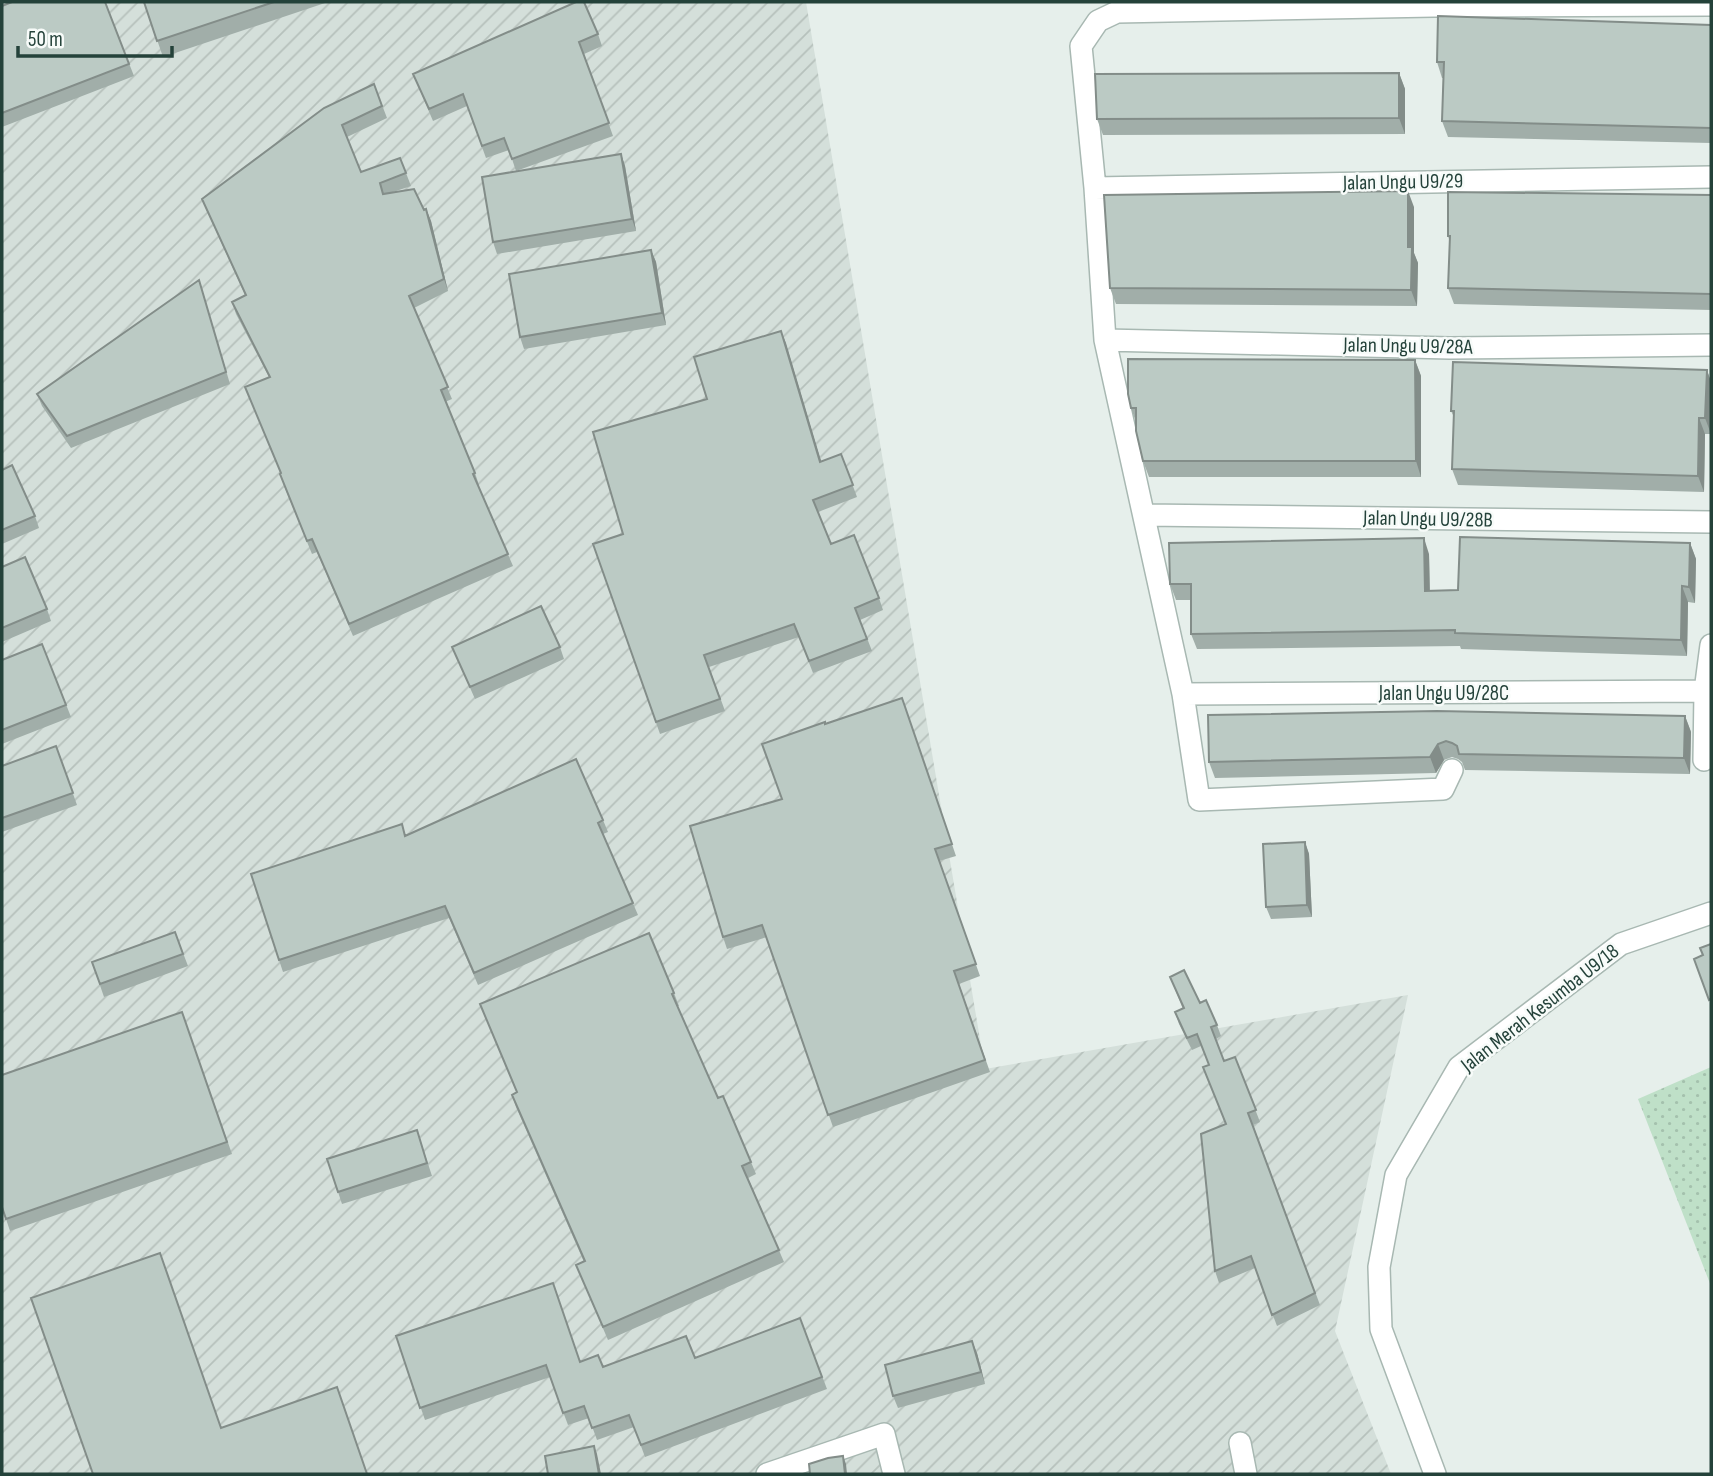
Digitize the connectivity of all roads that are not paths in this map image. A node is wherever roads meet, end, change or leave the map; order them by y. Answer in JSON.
{"nodes":[{"id":1,"x":1711,"y":5,"type":"edge"},
{"id":2,"x":1711,"y":177,"type":"edge"},
{"id":3,"x":1095,"y":188,"type":"junction"},
{"id":4,"x":1105,"y":340,"type":"junction"},
{"id":5,"x":1711,"y":345,"type":"edge"},
{"id":6,"x":1144,"y":515,"type":"junction"},
{"id":7,"x":1711,"y":522,"type":"edge"},
{"id":8,"x":1711,"y":645,"type":"edge"},
{"id":9,"x":1705,"y":691,"type":"junction"},
{"id":10,"x":1183,"y":694,"type":"junction"},
{"id":11,"x":1704,"y":760,"type":"dead end"},
{"id":12,"x":1452,"y":770,"type":"dead end"},
{"id":13,"x":1711,"y":913,"type":"edge"},
{"id":14,"x":1240,"y":1443,"type":"dead end"},
{"id":15,"x":767,"y":1474,"type":"edge"},
{"id":16,"x":894,"y":1474,"type":"edge"},
{"id":17,"x":1246,"y":1474,"type":"edge"},
{"id":18,"x":1435,"y":1474,"type":"edge"}],
"edges":[{"from":1,"to":3,"type":"street"},
{"from":2,"to":3,"type":"street","name":"Jalan Ungu U9/29"},
{"from":3,"to":4,"type":"street"},
{"from":4,"to":5,"type":"street","name":"Jalan Ungu U9/28A"},
{"from":4,"to":6,"type":"street"},
{"from":6,"to":7,"type":"street","name":"Jalan Ungu U9/28B"},
{"from":6,"to":10,"type":"street"},
{"from":8,"to":9,"type":"street"},
{"from":9,"to":10,"type":"street","name":"Jalan Ungu U9/28C"},
{"from":9,"to":11,"type":"street"},
{"from":10,"to":12,"type":"street"},
{"from":13,"to":18,"type":"street","name":"Jalan Merah Kesumba U9/18"},
{"from":14,"to":17,"type":"street"},
{"from":15,"to":16,"type":"street"}]}
